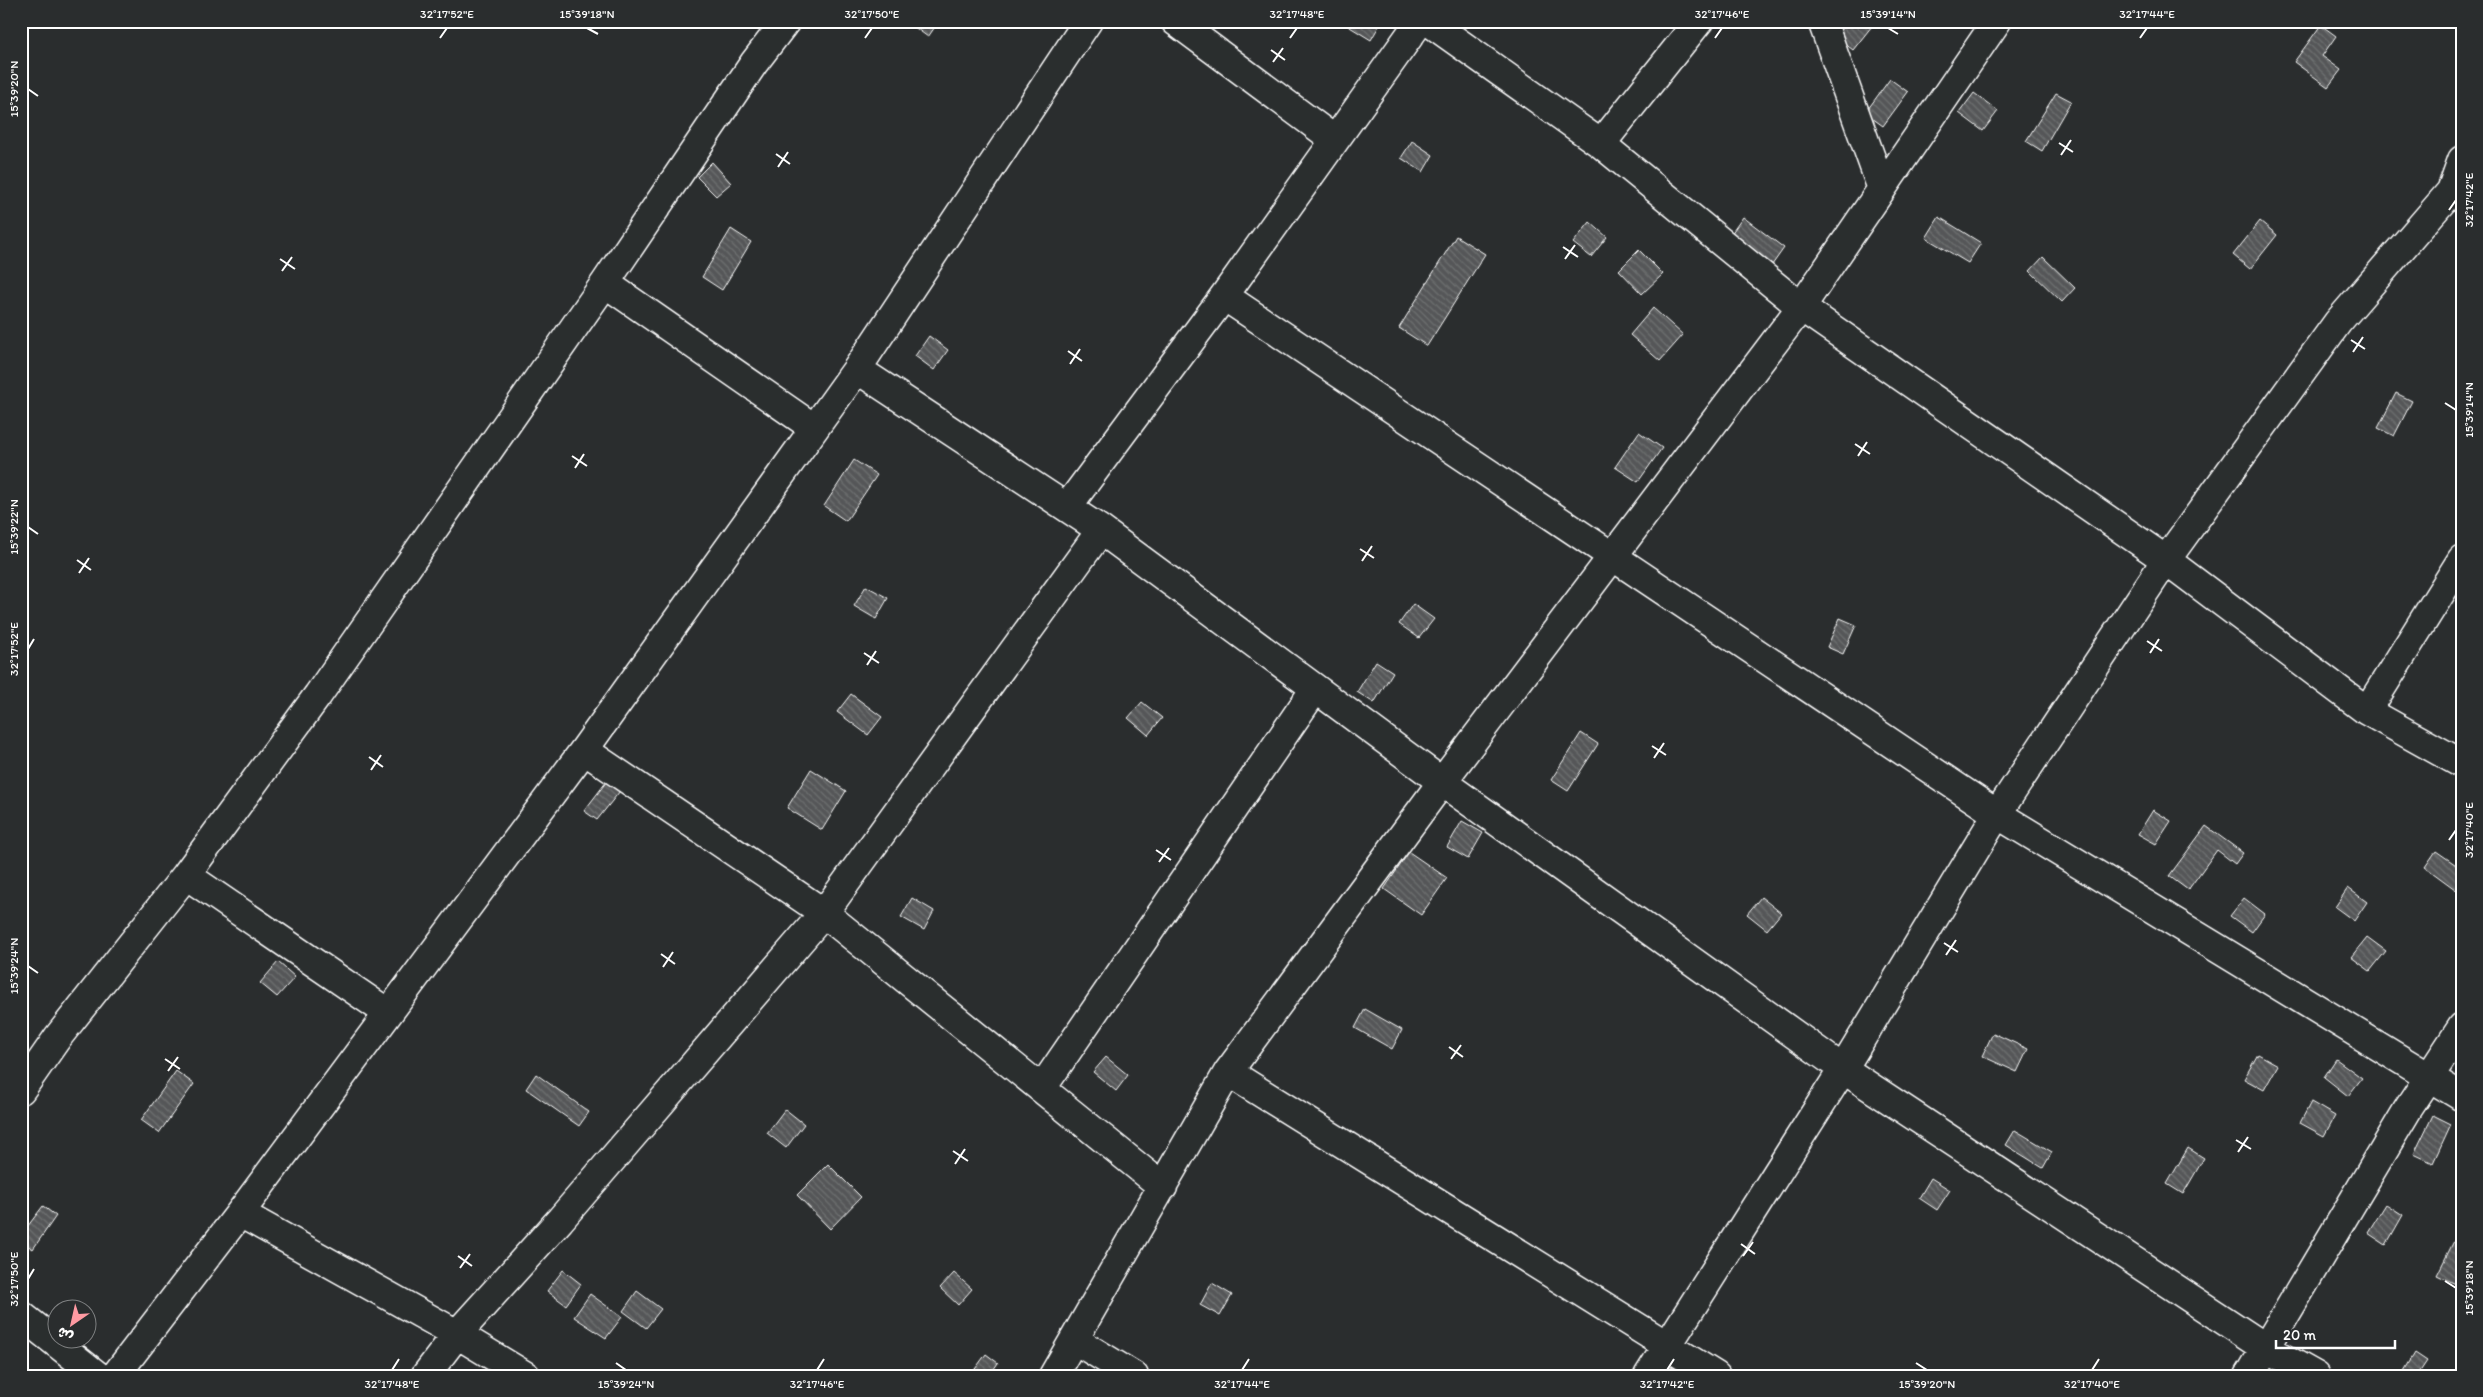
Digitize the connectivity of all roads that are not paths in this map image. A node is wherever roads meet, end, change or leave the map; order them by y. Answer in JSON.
{"nodes":[{"id":1,"x":786,"y":21,"type":"edge"},
{"id":2,"x":1088,"y":21,"type":"edge"},
{"id":3,"x":1175,"y":21,"type":"edge"},
{"id":4,"x":1420,"y":21,"type":"edge"},
{"id":5,"x":1428,"y":21,"type":"edge"},
{"id":6,"x":1699,"y":21,"type":"edge"},
{"id":7,"x":1822,"y":21,"type":"edge"},
{"id":8,"x":1997,"y":21,"type":"edge"},
{"id":9,"x":1335,"y":140,"type":"junction"},
{"id":10,"x":1601,"y":144,"type":"junction"},
{"id":11,"x":2462,"y":160,"type":"edge"},
{"id":12,"x":2456,"y":186,"type":"edge"},
{"id":13,"x":1882,"y":189,"type":"junction"},
{"id":14,"x":606,"y":283,"type":"junction"},
{"id":15,"x":1224,"y":296,"type":"junction"},
{"id":16,"x":1801,"y":307,"type":"junction"},
{"id":17,"x":857,"y":369,"type":"junction"},
{"id":18,"x":814,"y":428,"type":"junction"},
{"id":19,"x":1068,"y":506,"type":"junction"},
{"id":20,"x":1102,"y":530,"type":"junction"},
{"id":21,"x":1611,"y":557,"type":"junction"},
{"id":22,"x":2462,"y":558,"type":"edge"},
{"id":23,"x":2166,"y":560,"type":"junction"},
{"id":24,"x":1315,"y":689,"type":"junction"},
{"id":25,"x":2367,"y":711,"type":"junction"},
{"id":26,"x":584,"y":750,"type":"junction"},
{"id":27,"x":2462,"y":764,"type":"edge"},
{"id":28,"x":1442,"y":782,"type":"junction"},
{"id":29,"x":1997,"y":814,"type":"junction"},
{"id":30,"x":186,"y":875,"type":"junction"},
{"id":31,"x":824,"y":913,"type":"junction"},
{"id":32,"x":388,"y":1013,"type":"junction"},
{"id":33,"x":2462,"y":1027,"type":"edge"},
{"id":34,"x":1843,"y":1068,"type":"junction"},
{"id":35,"x":1228,"y":1072,"type":"junction"},
{"id":36,"x":2430,"y":1077,"type":"junction"},
{"id":37,"x":1042,"y":1088,"type":"junction"},
{"id":38,"x":21,"y":1090,"type":"edge"},
{"id":39,"x":2462,"y":1097,"type":"edge"},
{"id":40,"x":1163,"y":1187,"type":"junction"},
{"id":41,"x":240,"y":1213,"type":"junction"},
{"id":42,"x":21,"y":1315,"type":"edge"},
{"id":43,"x":457,"y":1334,"type":"junction"},
{"id":44,"x":1075,"y":1340,"type":"junction"},
{"id":45,"x":1666,"y":1346,"type":"junction"},
{"id":46,"x":2266,"y":1348,"type":"junction"},
{"id":47,"x":98,"y":1376,"type":"edge"},
{"id":48,"x":115,"y":1376,"type":"edge"},
{"id":49,"x":425,"y":1376,"type":"edge"},
{"id":50,"x":526,"y":1376,"type":"edge"},
{"id":51,"x":1053,"y":1376,"type":"edge"},
{"id":52,"x":1134,"y":1376,"type":"edge"},
{"id":53,"x":1648,"y":1376,"type":"edge"},
{"id":54,"x":1716,"y":1376,"type":"edge"},
{"id":55,"x":2249,"y":1376,"type":"edge"},
{"id":56,"x":2316,"y":1376,"type":"edge"}],
"edges":[{"from":1,"to":14,"type":"street"},
{"from":2,"to":17,"type":"street"},
{"from":3,"to":9,"type":"street"},
{"from":4,"to":9,"type":"street"},
{"from":5,"to":10,"type":"street"},
{"from":6,"to":10,"type":"street"},
{"from":7,"to":13,"type":"street"},
{"from":8,"to":13,"type":"street"},
{"from":9,"to":15,"type":"street"},
{"from":10,"to":16,"type":"street"},
{"from":11,"to":12,"type":"street"},
{"from":12,"to":23,"type":"street"},
{"from":13,"to":16,"type":"street"},
{"from":14,"to":18,"type":"street"},
{"from":14,"to":30,"type":"street"},
{"from":15,"to":19,"type":"street"},
{"from":15,"to":21,"type":"street"},
{"from":16,"to":21,"type":"street"},
{"from":16,"to":23,"type":"street"},
{"from":17,"to":18,"type":"street"},
{"from":17,"to":19,"type":"street"},
{"from":18,"to":26,"type":"street"},
{"from":19,"to":20,"type":"street"},
{"from":20,"to":24,"type":"street"},
{"from":20,"to":31,"type":"street"},
{"from":21,"to":28,"type":"street"},
{"from":21,"to":29,"type":"street"},
{"from":22,"to":25,"type":"street"},
{"from":23,"to":25,"type":"street"},
{"from":23,"to":29,"type":"street"},
{"from":24,"to":28,"type":"street"},
{"from":24,"to":37,"type":"street"},
{"from":25,"to":27,"type":"street"},
{"from":26,"to":31,"type":"street"},
{"from":26,"to":32,"type":"street"},
{"from":28,"to":34,"type":"street"},
{"from":28,"to":35,"type":"street"},
{"from":29,"to":34,"type":"street"},
{"from":29,"to":36,"type":"street"},
{"from":30,"to":32,"type":"street"},
{"from":30,"to":38,"type":"street"},
{"from":31,"to":37,"type":"street"},
{"from":31,"to":43,"type":"street"},
{"from":32,"to":41,"type":"street"},
{"from":33,"to":36,"type":"street"},
{"from":34,"to":45,"type":"street"},
{"from":34,"to":46,"type":"street"},
{"from":35,"to":40,"type":"street"},
{"from":35,"to":45,"type":"street"},
{"from":36,"to":39,"type":"street"},
{"from":36,"to":46,"type":"street"},
{"from":37,"to":40,"type":"street"},
{"from":40,"to":44,"type":"street"},
{"from":41,"to":43,"type":"street"},
{"from":41,"to":48,"type":"street"},
{"from":42,"to":47,"type":"street"},
{"from":43,"to":49,"type":"street"},
{"from":43,"to":50,"type":"street"},
{"from":44,"to":51,"type":"street"},
{"from":44,"to":52,"type":"street"},
{"from":45,"to":53,"type":"street"},
{"from":45,"to":54,"type":"street"},
{"from":46,"to":55,"type":"street"},
{"from":46,"to":56,"type":"street"}]}
